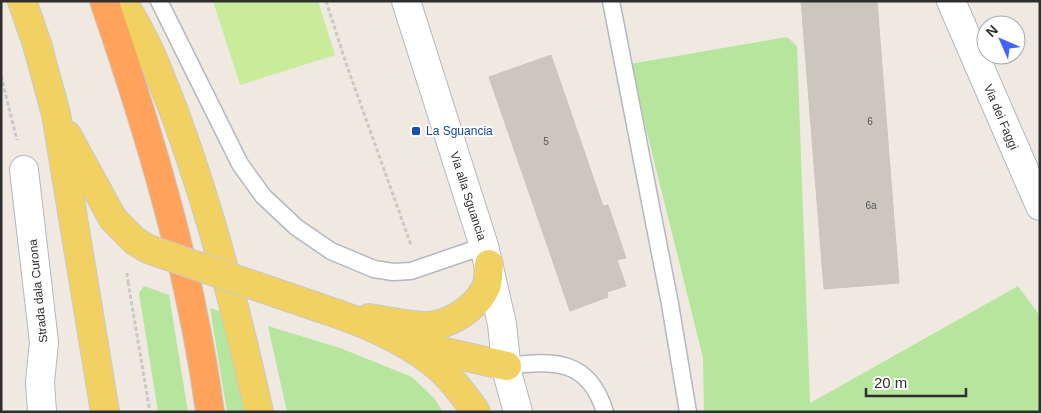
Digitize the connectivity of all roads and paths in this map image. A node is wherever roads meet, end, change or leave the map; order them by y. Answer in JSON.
{"nodes":[{"id":1,"x":22,"y":1,"type":"edge"},
{"id":2,"x":104,"y":1,"type":"edge"},
{"id":3,"x":123,"y":1,"type":"edge"},
{"id":4,"x":159,"y":1,"type":"edge"},
{"id":5,"x":326,"y":1,"type":"edge"},
{"id":6,"x":406,"y":1,"type":"edge"},
{"id":7,"x":611,"y":1,"type":"edge"},
{"id":8,"x":951,"y":1,"type":"edge"},
{"id":9,"x":1,"y":76,"type":"edge"},
{"id":10,"x":56,"y":114,"type":"junction"},
{"id":11,"x":24,"y":170,"type":"joint"},
{"id":12,"x":1040,"y":206,"type":"edge"},
{"id":13,"x":402,"y":249,"type":"dead end"},
{"id":14,"x":486,"y":255,"type":"junction"},
{"id":15,"x":128,"y":282,"type":"dead end"},
{"id":16,"x":330,"y":311,"type":"junction"},
{"id":17,"x":398,"y":341,"type":"junction"},
{"id":18,"x":507,"y":369,"type":"junction"},
{"id":19,"x":42,"y":412,"type":"edge"},
{"id":20,"x":105,"y":412,"type":"edge"},
{"id":21,"x":150,"y":412,"type":"edge"},
{"id":22,"x":210,"y":412,"type":"edge"},
{"id":23,"x":259,"y":412,"type":"edge"},
{"id":24,"x":476,"y":412,"type":"edge"},
{"id":25,"x":498,"y":412,"type":"edge"},
{"id":26,"x":518,"y":412,"type":"edge"},
{"id":27,"x":605,"y":412,"type":"edge"},
{"id":28,"x":688,"y":412,"type":"edge"}],
"edges":[{"from":1,"to":10,"type":"main road"},
{"from":2,"to":22,"type":"highway"},
{"from":3,"to":23,"type":"main road"},
{"from":4,"to":14,"type":"lane"},
{"from":5,"to":13,"type":"path"},
{"from":6,"to":14,"type":"street","name":"Via alla Sguancia"},
{"from":7,"to":28,"type":"lane"},
{"from":8,"to":12,"type":"street","name":"Via dei Faggi"},
{"from":9,"to":11,"type":"path"},
{"from":10,"to":16,"type":"main road","bridge":true},
{"from":10,"to":20,"type":"main road"},
{"from":11,"to":19,"type":"street","name":"Strada dala Curona"},
{"from":14,"to":16,"type":"main road"},
{"from":14,"to":18,"type":"street","name":"Via alla Sguancia"},
{"from":15,"to":21,"type":"path"},
{"from":16,"to":17,"type":"main road"},
{"from":17,"to":18,"type":"main road"},
{"from":17,"to":24,"type":"main road"},
{"from":18,"to":25,"type":"street"},
{"from":18,"to":26,"type":"street","name":"Via alla Sguancia"},
{"from":18,"to":27,"type":"lane"}]}
